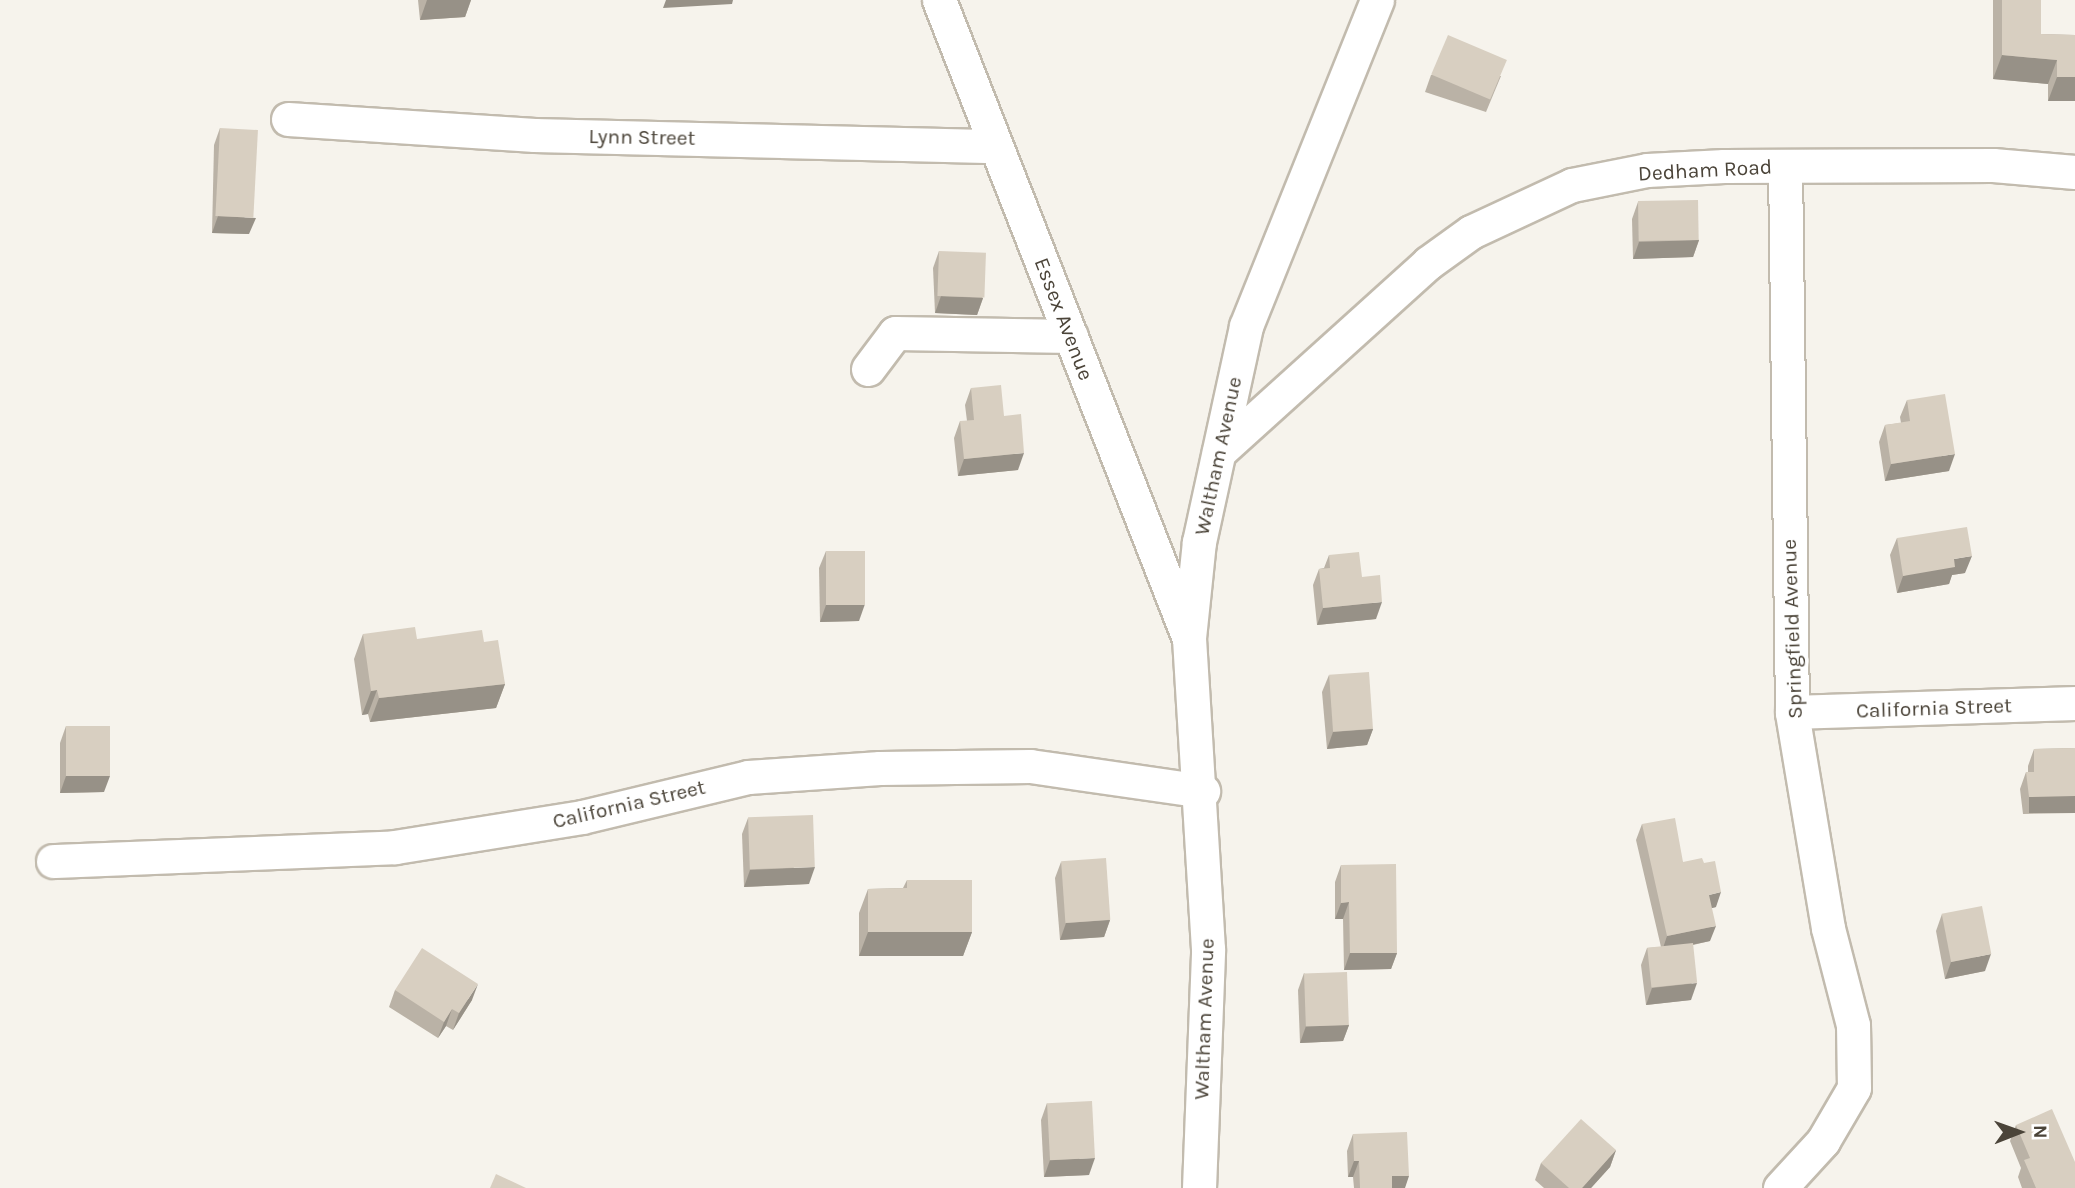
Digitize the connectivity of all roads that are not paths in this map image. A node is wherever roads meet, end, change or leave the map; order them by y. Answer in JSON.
{"nodes":[{"id":1,"x":939,"y":0,"type":"edge"},
{"id":2,"x":1377,"y":0,"type":"edge"},
{"id":3,"x":288,"y":119,"type":"dead end"},
{"id":4,"x":996,"y":146,"type":"junction"},
{"id":5,"x":1785,"y":166,"type":"junction"},
{"id":6,"x":2075,"y":172,"type":"edge"},
{"id":7,"x":1071,"y":336,"type":"junction"},
{"id":8,"x":868,"y":369,"type":"dead end"},
{"id":9,"x":1236,"y":373,"type":"junction"},
{"id":10,"x":1290,"y":392,"type":"junction"},
{"id":11,"x":1219,"y":452,"type":"junction"},
{"id":12,"x":1189,"y":638,"type":"junction"},
{"id":13,"x":2075,"y":703,"type":"edge"},
{"id":14,"x":1792,"y":712,"type":"junction"},
{"id":15,"x":1203,"y":791,"type":"junction"},
{"id":16,"x":53,"y":862,"type":"dead end"},
{"id":17,"x":1199,"y":1188,"type":"edge"},
{"id":18,"x":1780,"y":1188,"type":"edge"}],
"edges":[{"from":1,"to":4,"type":"street","name":"Essex Avenue"},
{"from":2,"to":9,"type":"street","name":"Waltham Avenue"},
{"from":3,"to":4,"type":"street","name":"Lynn Street"},
{"from":4,"to":7,"type":"street","name":"Essex Avenue"},
{"from":5,"to":6,"type":"street","name":"Dedham Road"},
{"from":5,"to":10,"type":"street","name":"Dedham Road"},
{"from":5,"to":14,"type":"street","name":"Springfield Avenue"},
{"from":7,"to":8,"type":"street"},
{"from":7,"to":12,"type":"street","name":"Essex Avenue"},
{"from":9,"to":10,"type":"street"},
{"from":9,"to":11,"type":"street","name":"Waltham Avenue"},
{"from":10,"to":11,"type":"street","name":"Dedham Road"},
{"from":11,"to":12,"type":"street","name":"Waltham Avenue"},
{"from":12,"to":15,"type":"street","name":"Waltham Avenue"},
{"from":13,"to":14,"type":"street","name":"California Street"},
{"from":14,"to":18,"type":"street","name":"Springfield Avenue"},
{"from":15,"to":16,"type":"street","name":"California Street"},
{"from":15,"to":17,"type":"street","name":"Waltham Avenue"}]}
